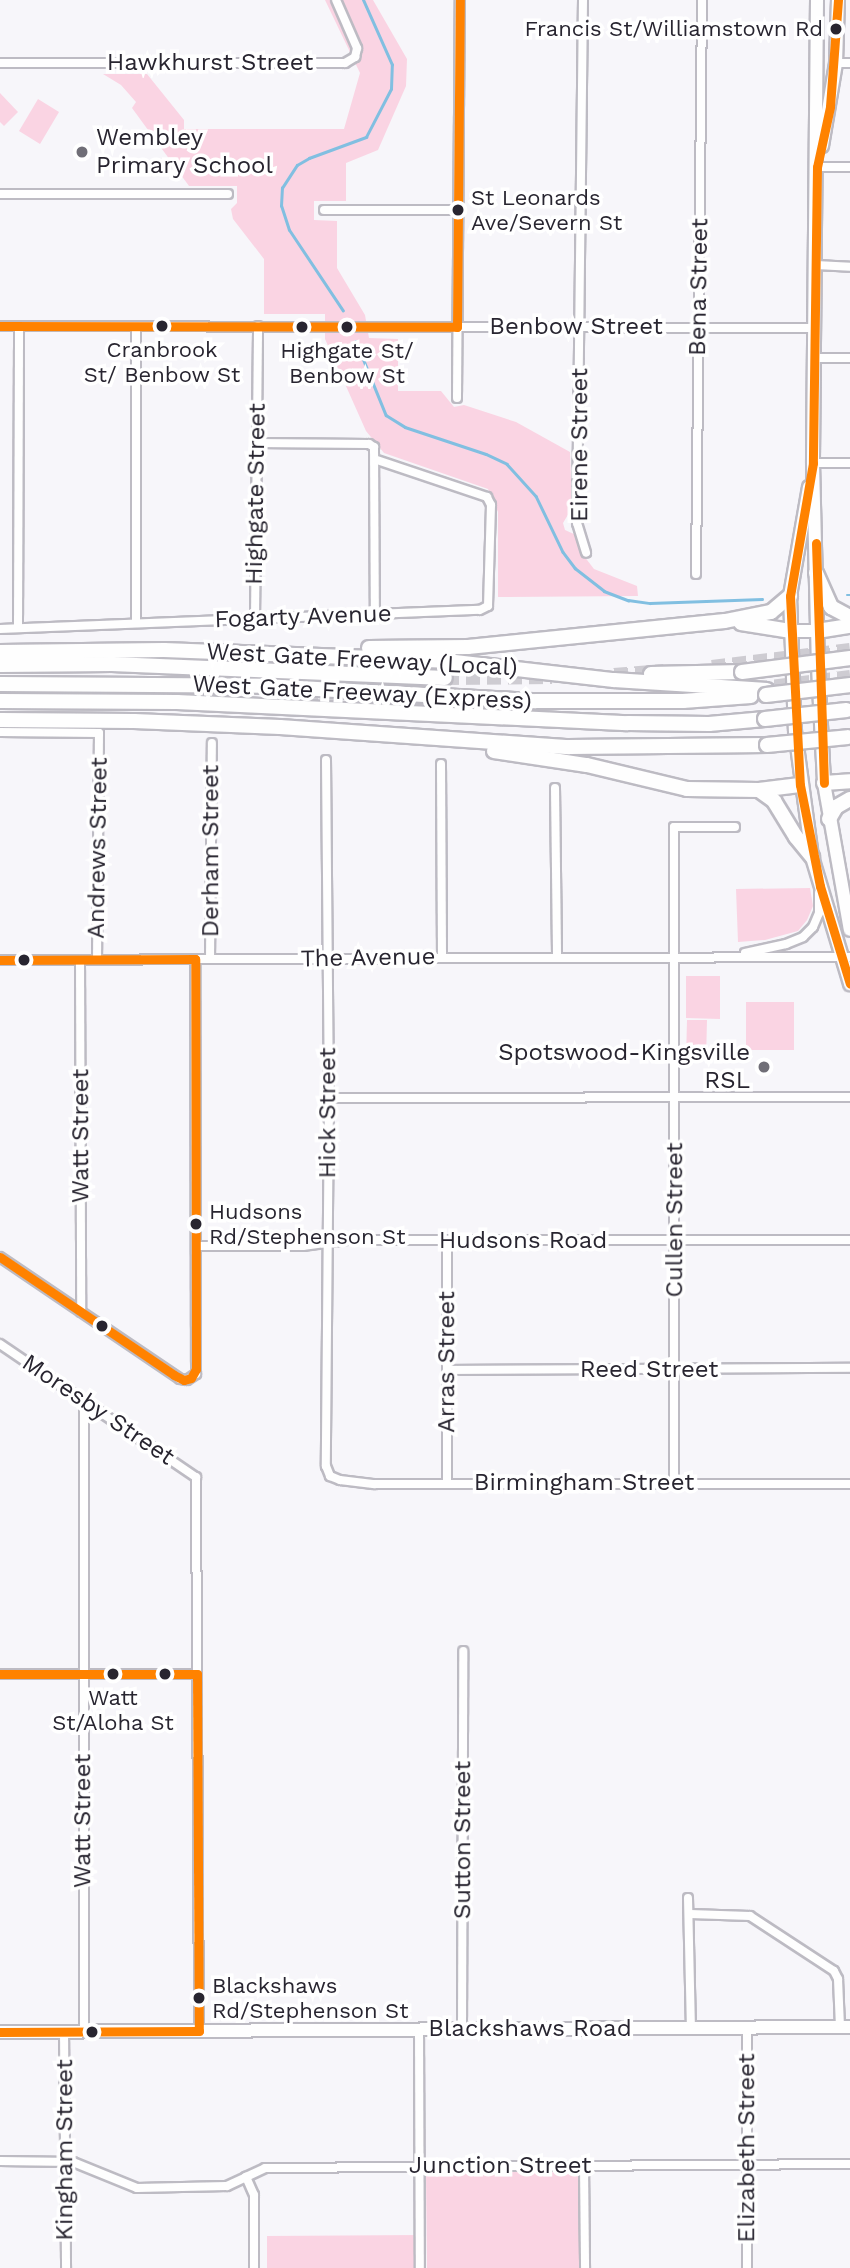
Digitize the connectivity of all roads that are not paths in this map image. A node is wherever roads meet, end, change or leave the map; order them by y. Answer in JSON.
{"nodes":[{"id":1,"x":336,"y":0,"type":"edge"},
{"id":2,"x":460,"y":0,"type":"edge"},
{"id":3,"x":583,"y":0,"type":"edge"},
{"id":4,"x":702,"y":0,"type":"edge"},
{"id":5,"x":817,"y":0,"type":"edge"},
{"id":6,"x":838,"y":0,"type":"edge"},
{"id":7,"x":0,"y":63,"type":"edge"},
{"id":8,"x":836,"y":63,"type":"junction"},
{"id":9,"x":850,"y":63,"type":"edge"},
{"id":10,"x":817,"y":167,"type":"junction"},
{"id":11,"x":850,"y":167,"type":"edge"},
{"id":12,"x":0,"y":194,"type":"edge"},
{"id":13,"x":228,"y":194,"type":"dead end"},
{"id":14,"x":324,"y":210,"type":"dead end"},
{"id":15,"x":459,"y":210,"type":"junction"},
{"id":16,"x":816,"y":265,"type":"junction"},
{"id":17,"x":850,"y":267,"type":"edge"},
{"id":18,"x":0,"y":326,"type":"edge"},
{"id":19,"x":19,"y":326,"type":"junction"},
{"id":20,"x":136,"y":326,"type":"junction"},
{"id":21,"x":258,"y":326,"type":"junction"},
{"id":22,"x":457,"y":327,"type":"junction"},
{"id":23,"x":580,"y":327,"type":"junction"},
{"id":24,"x":698,"y":327,"type":"junction"},
{"id":25,"x":815,"y":328,"type":"junction"},
{"id":26,"x":815,"y":358,"type":"junction"},
{"id":27,"x":850,"y":358,"type":"edge"},
{"id":28,"x":457,"y":398,"type":"dead end"},
{"id":29,"x":257,"y":443,"type":"junction"},
{"id":30,"x":376,"y":455,"type":"junction"},
{"id":31,"x":813,"y":463,"type":"junction"},
{"id":32,"x":850,"y":463,"type":"edge"},
{"id":33,"x":586,"y":553,"type":"dead end"},
{"id":34,"x":816,"y":573,"type":"junction"},
{"id":35,"x":696,"y":574,"type":"dead end"},
{"id":36,"x":790,"y":596,"type":"junction"},
{"id":37,"x":376,"y":614,"type":"junction"},
{"id":38,"x":850,"y":617,"type":"edge"},
{"id":39,"x":255,"y":619,"type":"junction"},
{"id":40,"x":725,"y":621,"type":"junction"},
{"id":41,"x":136,"y":623,"type":"junction"},
{"id":42,"x":850,"y":626,"type":"edge"},
{"id":43,"x":18,"y":628,"type":"junction"},
{"id":44,"x":0,"y":629,"type":"edge"},
{"id":45,"x":791,"y":631,"type":"junction"},
{"id":46,"x":817,"y":631,"type":"junction"},
{"id":47,"x":0,"y":652,"type":"edge"},
{"id":48,"x":232,"y":652,"type":"junction"},
{"id":49,"x":850,"y":658,"type":"edge"},
{"id":50,"x":0,"y":665,"type":"edge"},
{"id":51,"x":513,"y":668,"type":"junction"},
{"id":52,"x":445,"y":678,"type":"tunnel mouth"},
{"id":53,"x":0,"y":684,"type":"edge"},
{"id":54,"x":850,"y":685,"type":"edge"},
{"id":55,"x":767,"y":692,"type":"junction"},
{"id":56,"x":0,"y":701,"type":"edge"},
{"id":57,"x":71,"y":701,"type":"junction"},
{"id":58,"x":848,"y":710,"type":"edge"},
{"id":59,"x":0,"y":712,"type":"edge"},
{"id":60,"x":0,"y":720,"type":"edge"},
{"id":61,"x":281,"y":727,"type":"junction"},
{"id":62,"x":0,"y":732,"type":"edge"},
{"id":63,"x":849,"y":737,"type":"edge"},
{"id":64,"x":212,"y":743,"type":"dead end"},
{"id":65,"x":326,"y":760,"type":"dead end"},
{"id":66,"x":441,"y":764,"type":"dead end"},
{"id":67,"x":850,"y":781,"type":"edge"},
{"id":68,"x":824,"y":783,"type":"junction"},
{"id":69,"x":800,"y":785,"type":"junction"},
{"id":70,"x":555,"y":788,"type":"dead end"},
{"id":71,"x":759,"y":790,"type":"junction"},
{"id":72,"x":850,"y":799,"type":"edge"},
{"id":73,"x":829,"y":819,"type":"junction"},
{"id":74,"x":735,"y":827,"type":"dead end"},
{"id":75,"x":812,"y":857,"type":"junction"},
{"id":76,"x":820,"y":886,"type":"junction"},
{"id":77,"x":850,"y":930,"type":"edge"},
{"id":78,"x":442,"y":956,"type":"junction"},
{"id":79,"x":557,"y":956,"type":"junction"},
{"id":80,"x":676,"y":956,"type":"junction"},
{"id":81,"x":736,"y":956,"type":"junction"},
{"id":82,"x":846,"y":956,"type":"edge"},
{"id":83,"x":195,"y":959,"type":"junction"},
{"id":84,"x":210,"y":959,"type":"junction"},
{"id":85,"x":328,"y":959,"type":"junction"},
{"id":86,"x":0,"y":960,"type":"edge"},
{"id":87,"x":80,"y":960,"type":"junction"},
{"id":88,"x":97,"y":960,"type":"junction"},
{"id":89,"x":850,"y":984,"type":"edge"},
{"id":90,"x":675,"y":1097,"type":"junction"},
{"id":91,"x":850,"y":1097,"type":"edge"},
{"id":92,"x":329,"y":1098,"type":"junction"},
{"id":93,"x":850,"y":1240,"type":"edge"},
{"id":94,"x":447,"y":1241,"type":"junction"},
{"id":95,"x":674,"y":1241,"type":"junction"},
{"id":96,"x":327,"y":1243,"type":"junction"},
{"id":97,"x":196,"y":1246,"type":"junction"},
{"id":98,"x":0,"y":1256,"type":"edge"},
{"id":99,"x":81,"y":1312,"type":"junction"},
{"id":100,"x":0,"y":1344,"type":"edge"},
{"id":101,"x":850,"y":1368,"type":"edge"},
{"id":102,"x":447,"y":1370,"type":"junction"},
{"id":103,"x":674,"y":1370,"type":"junction"},
{"id":104,"x":84,"y":1401,"type":"junction"},
{"id":105,"x":326,"y":1466,"type":"joint"},
{"id":106,"x":674,"y":1483,"type":"junction"},
{"id":107,"x":447,"y":1484,"type":"junction"},
{"id":108,"x":850,"y":1484,"type":"edge"},
{"id":109,"x":463,"y":1651,"type":"dead end"},
{"id":110,"x":0,"y":1674,"type":"edge"},
{"id":111,"x":82,"y":1674,"type":"junction"},
{"id":112,"x":197,"y":1674,"type":"junction"},
{"id":113,"x":688,"y":1898,"type":"dead end"},
{"id":114,"x":690,"y":1914,"type":"junction"},
{"id":115,"x":845,"y":2027,"type":"edge"},
{"id":116,"x":691,"y":2028,"type":"junction"},
{"id":117,"x":747,"y":2028,"type":"junction"},
{"id":118,"x":419,"y":2029,"type":"junction"},
{"id":119,"x":462,"y":2029,"type":"junction"},
{"id":120,"x":64,"y":2031,"type":"junction"},
{"id":121,"x":84,"y":2031,"type":"junction"},
{"id":122,"x":199,"y":2031,"type":"junction"},
{"id":123,"x":0,"y":2032,"type":"edge"},
{"id":124,"x":0,"y":2161,"type":"edge"},
{"id":125,"x":65,"y":2161,"type":"junction"},
{"id":126,"x":850,"y":2164,"type":"edge"},
{"id":127,"x":747,"y":2165,"type":"junction"},
{"id":128,"x":420,"y":2166,"type":"junction"},
{"id":129,"x":584,"y":2166,"type":"junction"},
{"id":130,"x":246,"y":2177,"type":"junction"},
{"id":131,"x":66,"y":2268,"type":"edge"},
{"id":132,"x":254,"y":2268,"type":"edge"},
{"id":133,"x":420,"y":2268,"type":"edge"},
{"id":134,"x":585,"y":2268,"type":"edge"},
{"id":135,"x":747,"y":2268,"type":"edge"}],
"edges":[{"from":1,"to":7,"type":"street","name":"Hawkhurst Street"},
{"from":2,"to":15,"type":"street"},
{"from":3,"to":23,"type":"street","name":"Eirene Street"},
{"from":4,"to":24,"type":"street","name":"Bena Street"},
{"from":5,"to":10,"type":"main road"},
{"from":6,"to":8,"type":"main road"},
{"from":8,"to":9,"type":"street"},
{"from":8,"to":10,"type":"main road"},
{"from":10,"to":11,"type":"street"},
{"from":10,"to":16,"type":"main road"},
{"from":12,"to":13,"type":"street"},
{"from":14,"to":15,"type":"street"},
{"from":15,"to":22,"type":"street"},
{"from":16,"to":17,"type":"street"},
{"from":16,"to":25,"type":"main road"},
{"from":18,"to":19,"type":"street","name":"Benbow Street"},
{"from":19,"to":20,"type":"street","name":"Benbow Street"},
{"from":19,"to":43,"type":"street"},
{"from":20,"to":21,"type":"street","name":"Benbow Street"},
{"from":20,"to":41,"type":"street"},
{"from":21,"to":22,"type":"street","name":"Benbow Street"},
{"from":21,"to":29,"type":"street","name":"Highgate Street"},
{"from":22,"to":23,"type":"street","name":"Benbow Street"},
{"from":22,"to":28,"type":"street"},
{"from":23,"to":24,"type":"street","name":"Benbow Street"},
{"from":23,"to":33,"type":"street","name":"Eirene Street"},
{"from":24,"to":25,"type":"street","name":"Benbow Street"},
{"from":24,"to":35,"type":"street","name":"Bena Street"},
{"from":25,"to":26,"type":"main road"},
{"from":26,"to":27,"type":"street"},
{"from":26,"to":31,"type":"main road"},
{"from":29,"to":30,"type":"street"},
{"from":29,"to":39,"type":"street","name":"Highgate Street"},
{"from":30,"to":37,"type":"street"},
{"from":30,"to":37,"type":"street","name":"Fogarty Avenue"},
{"from":31,"to":32,"type":"street"},
{"from":31,"to":34,"type":"main road"},
{"from":31,"to":36,"type":"main road"},
{"from":34,"to":38,"type":"highway"},
{"from":34,"to":46,"type":"main road"},
{"from":36,"to":40,"type":"highway"},
{"from":36,"to":45,"type":"main road"},
{"from":37,"to":39,"type":"street","name":"Fogarty Avenue"},
{"from":39,"to":41,"type":"street","name":"Fogarty Avenue"},
{"from":40,"to":45,"type":"highway"},
{"from":40,"to":48,"type":"highway"},
{"from":41,"to":43,"type":"street","name":"Fogarty Avenue"},
{"from":42,"to":46,"type":"highway"},
{"from":43,"to":44,"type":"street","name":"Fogarty Avenue"},
{"from":45,"to":46,"type":"main road"},
{"from":45,"to":69,"type":"main road"},
{"from":46,"to":68,"type":"main road"},
{"from":47,"to":48,"type":"highway","name":"West Gate Freeway (Local)"},
{"from":48,"to":51,"type":"highway","name":"West Gate Freeway (Local)"},
{"from":49,"to":51,"type":"highway","bridge":true},
{"from":50,"to":52,"type":"highway"},
{"from":51,"to":55,"type":"highway","name":"West Gate Freeway (Local)"},
{"from":53,"to":55,"type":"highway","name":"West Gate Freeway (Express)"},
{"from":54,"to":55,"type":"highway","name":"West Gate Freeway (Local)","bridge":true},
{"from":56,"to":57,"type":"highway"},
{"from":57,"to":58,"type":"highway","bridge":true},
{"from":57,"to":59,"type":"highway"},
{"from":60,"to":61,"type":"highway"},
{"from":61,"to":63,"type":"highway","bridge":true},
{"from":61,"to":71,"type":"highway"},
{"from":62,"to":88,"type":"street","name":"Andrews Street"},
{"from":64,"to":84,"type":"street","name":"Derham Street"},
{"from":65,"to":85,"type":"street","name":"Hick Street"},
{"from":66,"to":78,"type":"street"},
{"from":67,"to":68,"type":"highway"},
{"from":68,"to":69,"type":"main road"},
{"from":68,"to":73,"type":"main road"},
{"from":69,"to":71,"type":"highway"},
{"from":69,"to":75,"type":"main road"},
{"from":70,"to":79,"type":"street"},
{"from":71,"to":75,"type":"highway"},
{"from":72,"to":73,"type":"highway"},
{"from":73,"to":77,"type":"main road"},
{"from":74,"to":80,"type":"street","name":"Cullen Street"},
{"from":75,"to":76,"type":"main road"},
{"from":76,"to":81,"type":"street","name":"The Avenue"},
{"from":76,"to":82,"type":"main road"},
{"from":78,"to":79,"type":"street","name":"The Avenue"},
{"from":78,"to":85,"type":"street","name":"The Avenue"},
{"from":79,"to":80,"type":"street","name":"The Avenue"},
{"from":80,"to":81,"type":"street","name":"The Avenue"},
{"from":80,"to":90,"type":"street","name":"Cullen Street"},
{"from":81,"to":82,"type":"street","name":"The Avenue"},
{"from":82,"to":89,"type":"main road"},
{"from":83,"to":84,"type":"street","name":"The Avenue"},
{"from":83,"to":88,"type":"street","name":"The Avenue"},
{"from":83,"to":97,"type":"street"},
{"from":84,"to":85,"type":"street","name":"The Avenue"},
{"from":85,"to":92,"type":"street","name":"Hick Street"},
{"from":86,"to":87,"type":"street","name":"The Avenue"},
{"from":87,"to":88,"type":"street","name":"The Avenue"},
{"from":87,"to":99,"type":"street","name":"Watt Street"},
{"from":90,"to":91,"type":"street"},
{"from":90,"to":92,"type":"street"},
{"from":90,"to":95,"type":"street","name":"Cullen Street"},
{"from":92,"to":96,"type":"street","name":"Hick Street"},
{"from":93,"to":95,"type":"street","name":"Hudsons Road"},
{"from":94,"to":95,"type":"street","name":"Hudsons Road"},
{"from":94,"to":96,"type":"street","name":"Hudsons Road"},
{"from":94,"to":102,"type":"street","name":"Arras Street"},
{"from":95,"to":103,"type":"street","name":"Cullen Street"},
{"from":96,"to":97,"type":"street","name":"Hudsons Road"},
{"from":96,"to":105,"type":"street","name":"Hick Street"},
{"from":97,"to":99,"type":"street"},
{"from":98,"to":99,"type":"street"},
{"from":100,"to":104,"type":"street","name":"Moresby Street"},
{"from":101,"to":103,"type":"street","name":"Reed Street"},
{"from":102,"to":103,"type":"street","name":"Reed Street"},
{"from":102,"to":107,"type":"street","name":"Arras Street"},
{"from":103,"to":106,"type":"street","name":"Cullen Street"},
{"from":104,"to":111,"type":"street","name":"Watt Street"},
{"from":104,"to":112,"type":"street","name":"Moresby Street"},
{"from":105,"to":107,"type":"street","name":"Birmingham Street"},
{"from":106,"to":107,"type":"street","name":"Birmingham Street"},
{"from":106,"to":108,"type":"street","name":"Birmingham Street"},
{"from":109,"to":119,"type":"street","name":"Sutton Street"},
{"from":110,"to":111,"type":"street"},
{"from":111,"to":112,"type":"street"},
{"from":111,"to":121,"type":"street","name":"Watt Street"},
{"from":112,"to":122,"type":"street"},
{"from":113,"to":114,"type":"street"},
{"from":114,"to":115,"type":"street"},
{"from":114,"to":116,"type":"street"},
{"from":115,"to":117,"type":"main road","name":"Blackshaws Road"},
{"from":116,"to":117,"type":"main road","name":"Blackshaws Road"},
{"from":116,"to":119,"type":"main road","name":"Blackshaws Road"},
{"from":117,"to":127,"type":"street","name":"Elizabeth Street"},
{"from":118,"to":119,"type":"main road","name":"Blackshaws Road"},
{"from":118,"to":122,"type":"main road","name":"Blackshaws Road"},
{"from":118,"to":128,"type":"street"},
{"from":120,"to":121,"type":"main road","name":"Blackshaws Road"},
{"from":120,"to":123,"type":"main road","name":"Blackshaws Road"},
{"from":120,"to":125,"type":"street","name":"Kingham Street"},
{"from":121,"to":122,"type":"main road","name":"Blackshaws Road"},
{"from":124,"to":125,"type":"street"},
{"from":125,"to":130,"type":"street","name":"Junction Street"},
{"from":125,"to":131,"type":"street","name":"Kingham Street"},
{"from":126,"to":127,"type":"street","name":"Junction Street"},
{"from":127,"to":129,"type":"street","name":"Junction Street"},
{"from":127,"to":135,"type":"street","name":"Elizabeth Street"},
{"from":128,"to":129,"type":"street","name":"Junction Street"},
{"from":128,"to":130,"type":"street","name":"Junction Street"},
{"from":128,"to":133,"type":"street"},
{"from":129,"to":134,"type":"street"},
{"from":130,"to":132,"type":"street"}]}
